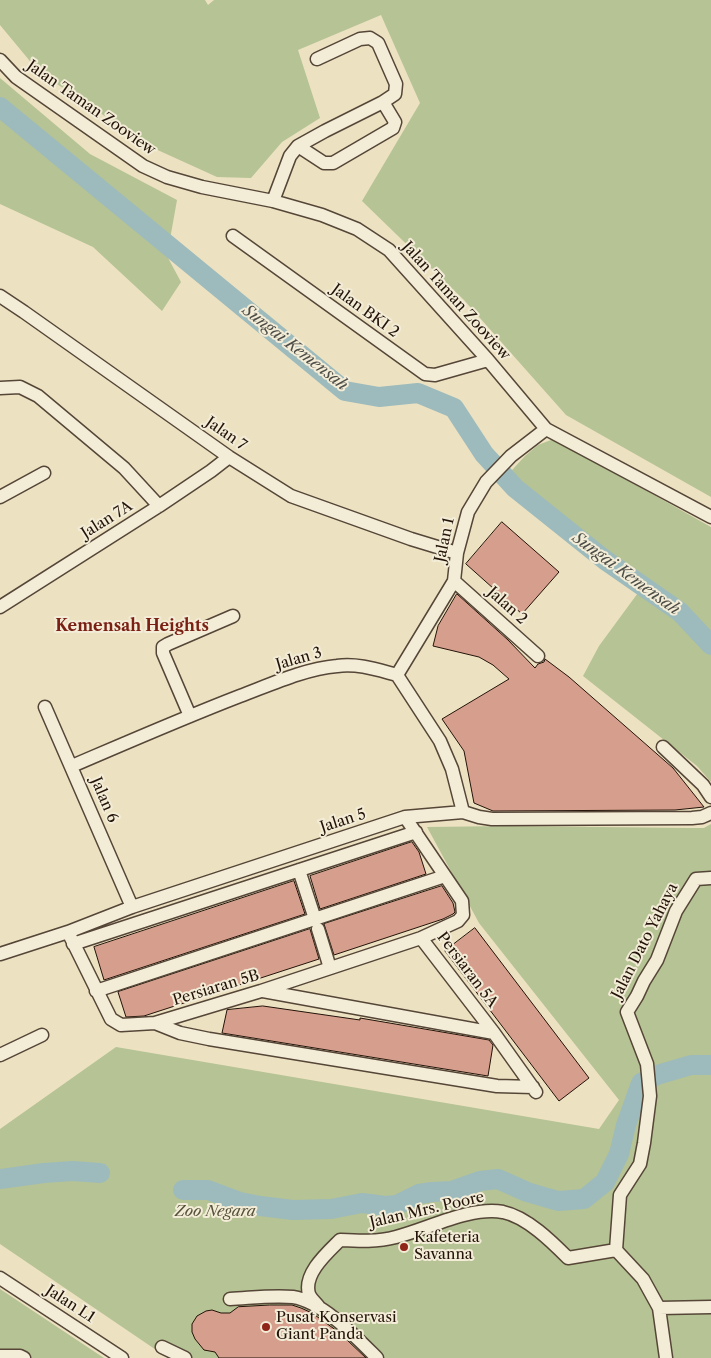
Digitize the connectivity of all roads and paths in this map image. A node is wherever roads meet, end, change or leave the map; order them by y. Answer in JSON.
{"nodes":[{"id":1,"x":317,"y":59,"type":"dead end"},
{"id":2,"x":0,"y":60,"type":"edge"},
{"id":3,"x":383,"y":102,"type":"junction"},
{"id":4,"x":298,"y":146,"type":"junction"},
{"id":5,"x":274,"y":201,"type":"junction"},
{"id":6,"x":233,"y":236,"type":"dead end"},
{"id":7,"x":0,"y":296,"type":"edge"},
{"id":8,"x":488,"y":360,"type":"junction"},
{"id":9,"x":0,"y":388,"type":"edge"},
{"id":10,"x":546,"y":428,"type":"junction"},
{"id":11,"x":229,"y":457,"type":"junction"},
{"id":12,"x":44,"y":473,"type":"dead end"},
{"id":13,"x":0,"y":497,"type":"edge"},
{"id":14,"x":159,"y":506,"type":"junction"},
{"id":15,"x":711,"y":517,"type":"edge"},
{"id":16,"x":457,"y":553,"type":"junction"},
{"id":17,"x":454,"y":581,"type":"junction"},
{"id":18,"x":0,"y":607,"type":"edge"},
{"id":19,"x":233,"y":616,"type":"dead end"},
{"id":20,"x":538,"y":656,"type":"dead end"},
{"id":21,"x":397,"y":675,"type":"junction"},
{"id":22,"x":46,"y":707,"type":"dead end"},
{"id":23,"x":190,"y":716,"type":"junction"},
{"id":24,"x":663,"y":748,"type":"dead end"},
{"id":25,"x":72,"y":766,"type":"junction"},
{"id":26,"x":711,"y":797,"type":"edge"},
{"id":27,"x":463,"y":812,"type":"junction"},
{"id":28,"x":711,"y":813,"type":"edge"},
{"id":29,"x":405,"y":817,"type":"junction"},
{"id":30,"x":416,"y":832,"type":"junction"},
{"id":31,"x":299,"y":870,"type":"junction"},
{"id":32,"x":445,"y":876,"type":"junction"},
{"id":33,"x":711,"y":878,"type":"edge"},
{"id":34,"x":132,"y":907,"type":"junction"},
{"id":35,"x":316,"y":924,"type":"junction"},
{"id":36,"x":70,"y":938,"type":"junction"},
{"id":37,"x":421,"y":938,"type":"junction"},
{"id":38,"x":0,"y":953,"type":"edge"},
{"id":39,"x":330,"y":968,"type":"junction"},
{"id":40,"x":96,"y":990,"type":"junction"},
{"id":41,"x":261,"y":991,"type":"junction"},
{"id":42,"x":155,"y":1023,"type":"junction"},
{"id":43,"x":494,"y":1033,"type":"junction"},
{"id":44,"x":42,"y":1035,"type":"dead end"},
{"id":45,"x":0,"y":1055,"type":"edge"},
{"id":46,"x":616,"y":1250,"type":"junction"},
{"id":47,"x":0,"y":1278,"type":"edge"},
{"id":48,"x":230,"y":1299,"type":"dead end"},
{"id":49,"x":711,"y":1306,"type":"edge"},
{"id":50,"x":319,"y":1307,"type":"junction"},
{"id":51,"x":659,"y":1308,"type":"junction"},
{"id":52,"x":162,"y":1347,"type":"dead end"},
{"id":53,"x":0,"y":1356,"type":"edge"},
{"id":54,"x":178,"y":1356,"type":"edge"},
{"id":55,"x":24,"y":1358,"type":"edge"},
{"id":56,"x":122,"y":1358,"type":"edge"},
{"id":57,"x":377,"y":1358,"type":"edge"},
{"id":58,"x":666,"y":1358,"type":"edge"}],
"edges":[{"from":1,"to":3,"type":"street"},
{"from":2,"to":5,"type":"street","name":"Jalan Taman Zooview"},
{"from":3,"to":4,"type":"street"},
{"from":3,"to":4,"type":"street"},
{"from":4,"to":5,"type":"street"},
{"from":5,"to":8,"type":"street","name":"Jalan Taman Zooview"},
{"from":6,"to":8,"type":"street","name":"Jalan BKI 2"},
{"from":7,"to":11,"type":"street","name":"Jalan 7"},
{"from":8,"to":10,"type":"street","name":"Jalan Taman Zooview"},
{"from":9,"to":14,"type":"street"},
{"from":10,"to":15,"type":"street","name":"Jalan Taman Zooview"},
{"from":10,"to":16,"type":"street","name":"Jalan 1"},
{"from":11,"to":14,"type":"street","name":"Jalan 7A"},
{"from":11,"to":16,"type":"street","name":"Jalan 7"},
{"from":12,"to":13,"type":"street"},
{"from":14,"to":18,"type":"street","name":"Jalan 7A"},
{"from":16,"to":17,"type":"street","name":"Jalan 1"},
{"from":17,"to":20,"type":"street","name":"Jalan 2"},
{"from":17,"to":21,"type":"street","name":"Jalan 1"},
{"from":19,"to":23,"type":"street"},
{"from":21,"to":23,"type":"street","name":"Jalan 3"},
{"from":21,"to":27,"type":"street"},
{"from":22,"to":25,"type":"street","name":"Jalan 6"},
{"from":23,"to":25,"type":"street","name":"Jalan 3"},
{"from":24,"to":26,"type":"street"},
{"from":25,"to":34,"type":"street","name":"Jalan 6"},
{"from":27,"to":28,"type":"street","name":"Jalan 5"},
{"from":27,"to":29,"type":"street","name":"Jalan 5"},
{"from":29,"to":30,"type":"street","name":"Persiaran 5A"},
{"from":29,"to":34,"type":"street","name":"Jalan 5"},
{"from":30,"to":31,"type":"street","name":"Jalan 5"},
{"from":30,"to":32,"type":"street","name":"Persiaran 5A"},
{"from":31,"to":35,"type":"street"},
{"from":31,"to":36,"type":"street","name":"Jalan 5"},
{"from":32,"to":35,"type":"street"},
{"from":32,"to":37,"type":"street","name":"Persiaran 5A"},
{"from":33,"to":46,"type":"street","name":"Jalan Dato Yahaya"},
{"from":34,"to":36,"type":"street","name":"Jalan 5"},
{"from":35,"to":39,"type":"street"},
{"from":35,"to":40,"type":"street"},
{"from":36,"to":38,"type":"street","name":"Jalan 5"},
{"from":36,"to":40,"type":"street","name":"Persiaran 5B"},
{"from":37,"to":39,"type":"street","name":"Persiaran 5B"},
{"from":37,"to":43,"type":"street","name":"Persiaran 5A"},
{"from":39,"to":41,"type":"street","name":"Persiaran 5B"},
{"from":40,"to":42,"type":"street","name":"Persiaran 5B"},
{"from":41,"to":42,"type":"street","name":"Persiaran 5B"},
{"from":41,"to":43,"type":"street","name":"Persiaran 5A"},
{"from":42,"to":43,"type":"street","name":"Persiaran 5A"},
{"from":44,"to":45,"type":"street"},
{"from":46,"to":50,"type":"street","name":"Jalan Mrs. Poore"},
{"from":46,"to":51,"type":"street"},
{"from":47,"to":56,"type":"street","name":"Jalan L1"},
{"from":48,"to":50,"type":"street"},
{"from":49,"to":51,"type":"street"},
{"from":50,"to":57,"type":"street"},
{"from":51,"to":58,"type":"street"},
{"from":52,"to":54,"type":"street"},
{"from":53,"to":55,"type":"street"}]}
